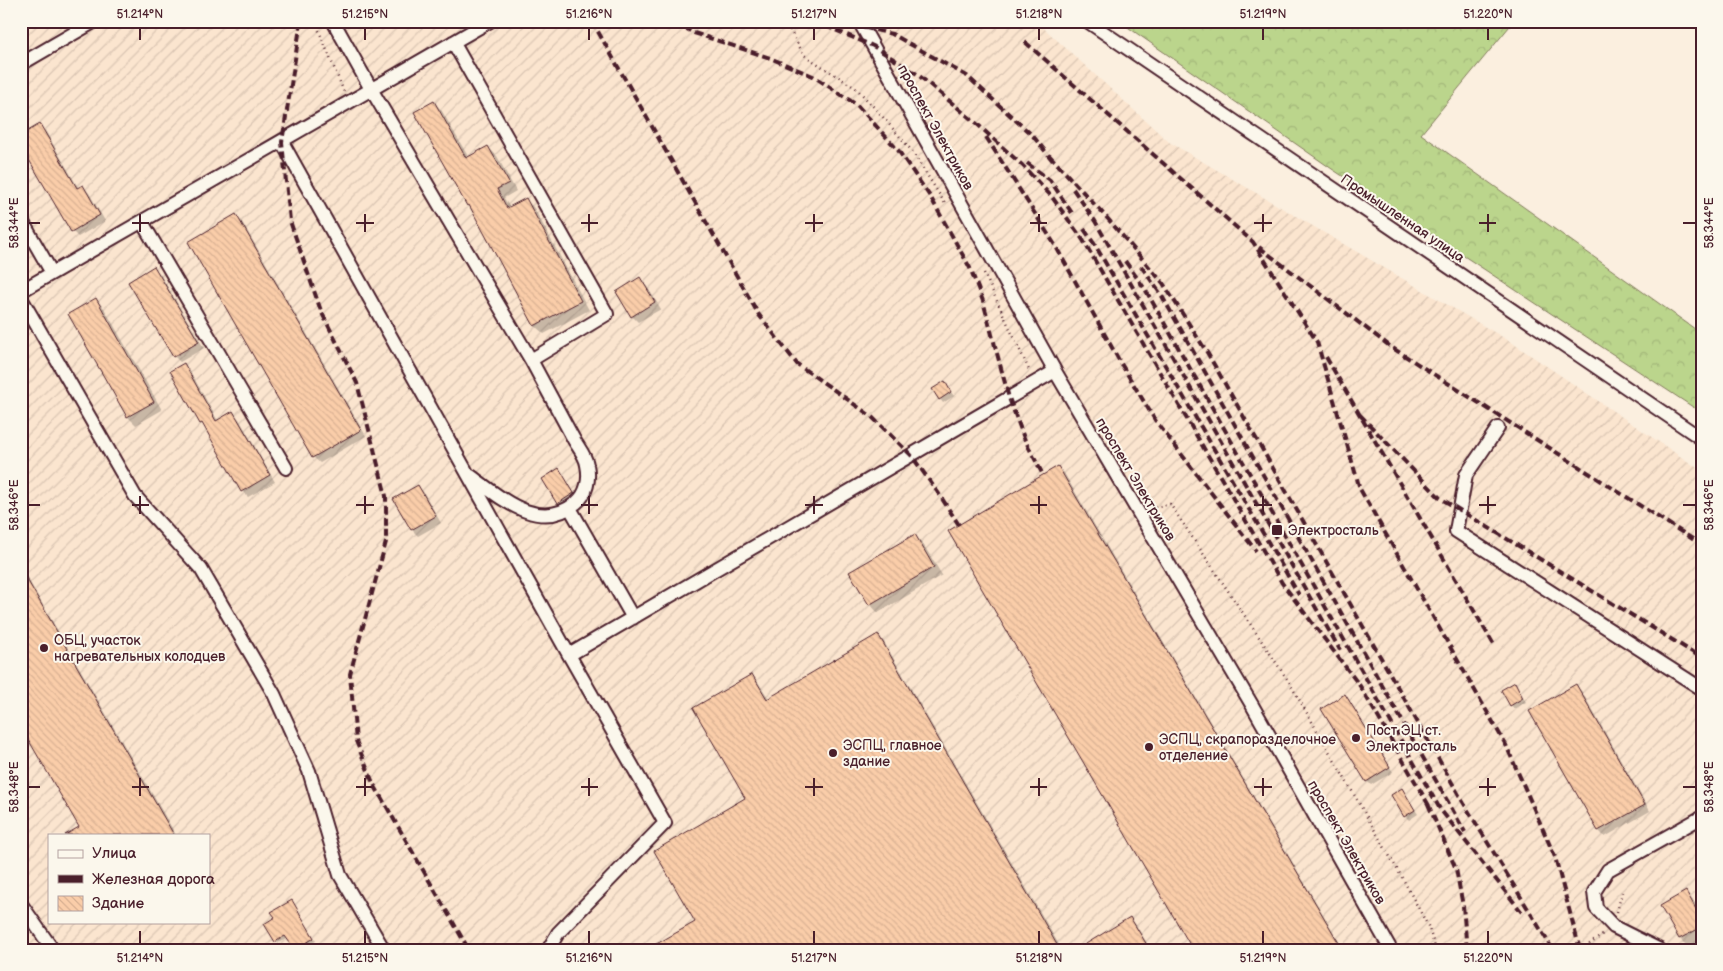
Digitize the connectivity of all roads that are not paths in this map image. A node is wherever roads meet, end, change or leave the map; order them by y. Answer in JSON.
{"nodes":[{"id":1,"x":95,"y":21,"type":"edge"},
{"id":2,"x":333,"y":21,"type":"edge"},
{"id":3,"x":490,"y":21,"type":"edge"},
{"id":4,"x":859,"y":21,"type":"edge"},
{"id":5,"x":1087,"y":21,"type":"edge"},
{"id":6,"x":453,"y":42,"type":"junction"},
{"id":7,"x":21,"y":64,"type":"edge"},
{"id":8,"x":371,"y":89,"type":"junction"},
{"id":9,"x":282,"y":142,"type":"junction"},
{"id":10,"x":21,"y":219,"type":"edge"},
{"id":11,"x":142,"y":222,"type":"junction"},
{"id":12,"x":52,"y":273,"type":"junction"},
{"id":13,"x":21,"y":291,"type":"edge"},
{"id":14,"x":21,"y":298,"type":"edge"},
{"id":15,"x":531,"y":360,"type":"junction"},
{"id":16,"x":1055,"y":371,"type":"junction"},
{"id":17,"x":1498,"y":428,"type":"dead end"},
{"id":18,"x":1702,"y":439,"type":"edge"},
{"id":19,"x":286,"y":468,"type":"dead end"},
{"id":20,"x":467,"y":473,"type":"junction"},
{"id":21,"x":570,"y":508,"type":"junction"},
{"id":22,"x":633,"y":618,"type":"junction"},
{"id":23,"x":569,"y":655,"type":"junction"},
{"id":24,"x":1702,"y":689,"type":"edge"},
{"id":25,"x":1702,"y":816,"type":"edge"},
{"id":26,"x":21,"y":904,"type":"edge"},
{"id":27,"x":53,"y":950,"type":"edge"},
{"id":28,"x":384,"y":950,"type":"edge"},
{"id":29,"x":548,"y":950,"type":"edge"},
{"id":30,"x":1391,"y":950,"type":"edge"},
{"id":31,"x":1660,"y":950,"type":"edge"}],
"edges":[{"from":1,"to":7,"type":"street"},
{"from":2,"to":8,"type":"street"},
{"from":3,"to":6,"type":"street"},
{"from":4,"to":16,"type":"street","name":"проспект Электриков"},
{"from":5,"to":18,"type":"street","name":"Промышленная улица"},
{"from":6,"to":8,"type":"street"},
{"from":6,"to":15,"type":"street"},
{"from":8,"to":9,"type":"street"},
{"from":8,"to":15,"type":"street"},
{"from":9,"to":11,"type":"street"},
{"from":9,"to":20,"type":"street"},
{"from":10,"to":12,"type":"street"},
{"from":11,"to":12,"type":"street"},
{"from":11,"to":19,"type":"street"},
{"from":12,"to":13,"type":"street"},
{"from":14,"to":28,"type":"street"},
{"from":15,"to":21,"type":"street"},
{"from":16,"to":22,"type":"street"},
{"from":16,"to":30,"type":"street","name":"проспект Электриков"},
{"from":17,"to":24,"type":"street"},
{"from":20,"to":21,"type":"street"},
{"from":20,"to":23,"type":"street"},
{"from":21,"to":22,"type":"street"},
{"from":22,"to":23,"type":"street"},
{"from":23,"to":29,"type":"street"},
{"from":25,"to":31,"type":"street"},
{"from":26,"to":27,"type":"street"}]}
